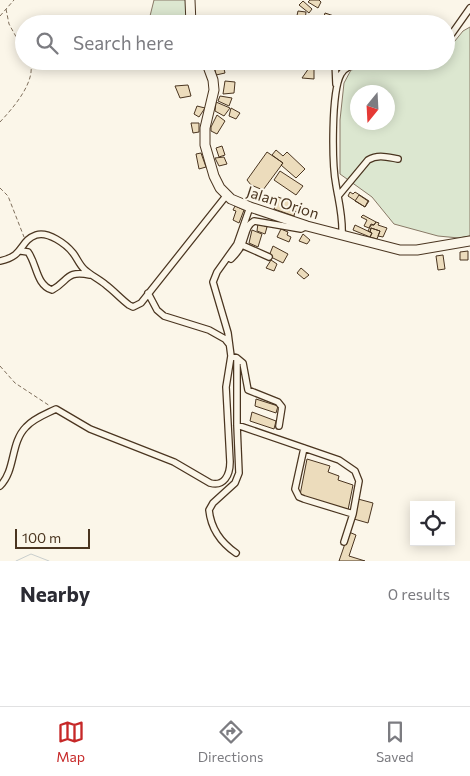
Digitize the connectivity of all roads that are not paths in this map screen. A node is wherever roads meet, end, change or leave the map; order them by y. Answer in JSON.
{"nodes":[{"id":1,"x":190,"y":0,"type":"edge"},
{"id":2,"x":470,"y":8,"type":"edge"},
{"id":3,"x":191,"y":15,"type":"edge"},
{"id":4,"x":455,"y":29,"type":"edge"},
{"id":5,"x":209,"y":70,"type":"edge"},
{"id":6,"x":335,"y":70,"type":"edge"},
{"id":7,"x":344,"y":70,"type":"edge"},
{"id":8,"x":336,"y":88,"type":"junction"},
{"id":9,"x":398,"y":159,"type":"dead end"},
{"id":10,"x":338,"y":195,"type":"junction"},
{"id":11,"x":226,"y":196,"type":"junction"},
{"id":12,"x":250,"y":207,"type":"junction"},
{"id":13,"x":308,"y":226,"type":"junction"},
{"id":14,"x":342,"y":235,"type":"junction"},
{"id":15,"x":470,"y":241,"type":"edge"},
{"id":16,"x":242,"y":245,"type":"junction"},
{"id":17,"x":21,"y":251,"type":"junction"},
{"id":18,"x":269,"y":257,"type":"dead end"},
{"id":19,"x":0,"y":260,"type":"edge"},
{"id":20,"x":222,"y":264,"type":"junction"},
{"id":21,"x":95,"y":276,"type":"junction"},
{"id":22,"x":148,"y":293,"type":"junction"},
{"id":23,"x":230,"y":346,"type":"junction"},
{"id":24,"x":234,"y":357,"type":"junction"},
{"id":25,"x":236,"y":425,"type":"junction"},
{"id":26,"x":279,"y":426,"type":"dead end"},
{"id":27,"x":304,"y":448,"type":"junction"},
{"id":28,"x":0,"y":486,"type":"edge"},
{"id":29,"x":353,"y":514,"type":"junction"},
{"id":30,"x":344,"y":542,"type":"dead end"},
{"id":31,"x":236,"y":553,"type":"dead end"}],
"edges":[{"from":1,"to":3,"type":"highway"},
{"from":2,"to":4,"type":"street"},
{"from":5,"to":11,"type":"highway","name":"Jalan Orion"},
{"from":6,"to":8,"type":"street"},
{"from":7,"to":8,"type":"street"},
{"from":8,"to":10,"type":"street"},
{"from":9,"to":10,"type":"street"},
{"from":10,"to":14,"type":"street"},
{"from":11,"to":12,"type":"highway","name":"Jalan Orion"},
{"from":11,"to":22,"type":"street"},
{"from":12,"to":13,"type":"highway","name":"Jalan Orion"},
{"from":12,"to":20,"type":"street"},
{"from":13,"to":14,"type":"highway","name":"Jalan Orion"},
{"from":13,"to":16,"type":"street"},
{"from":14,"to":15,"type":"highway","name":"Jalan Orion"},
{"from":16,"to":18,"type":"street"},
{"from":16,"to":20,"type":"street"},
{"from":17,"to":19,"type":"street"},
{"from":17,"to":21,"type":"street"},
{"from":17,"to":21,"type":"street"},
{"from":20,"to":23,"type":"street"},
{"from":21,"to":22,"type":"street"},
{"from":22,"to":23,"type":"street"},
{"from":23,"to":24,"type":"street"},
{"from":24,"to":25,"type":"street"},
{"from":24,"to":26,"type":"street"},
{"from":24,"to":28,"type":"street"},
{"from":25,"to":27,"type":"street"},
{"from":25,"to":31,"type":"street"},
{"from":27,"to":29,"type":"street"},
{"from":27,"to":29,"type":"street"},
{"from":29,"to":30,"type":"street"}]}
